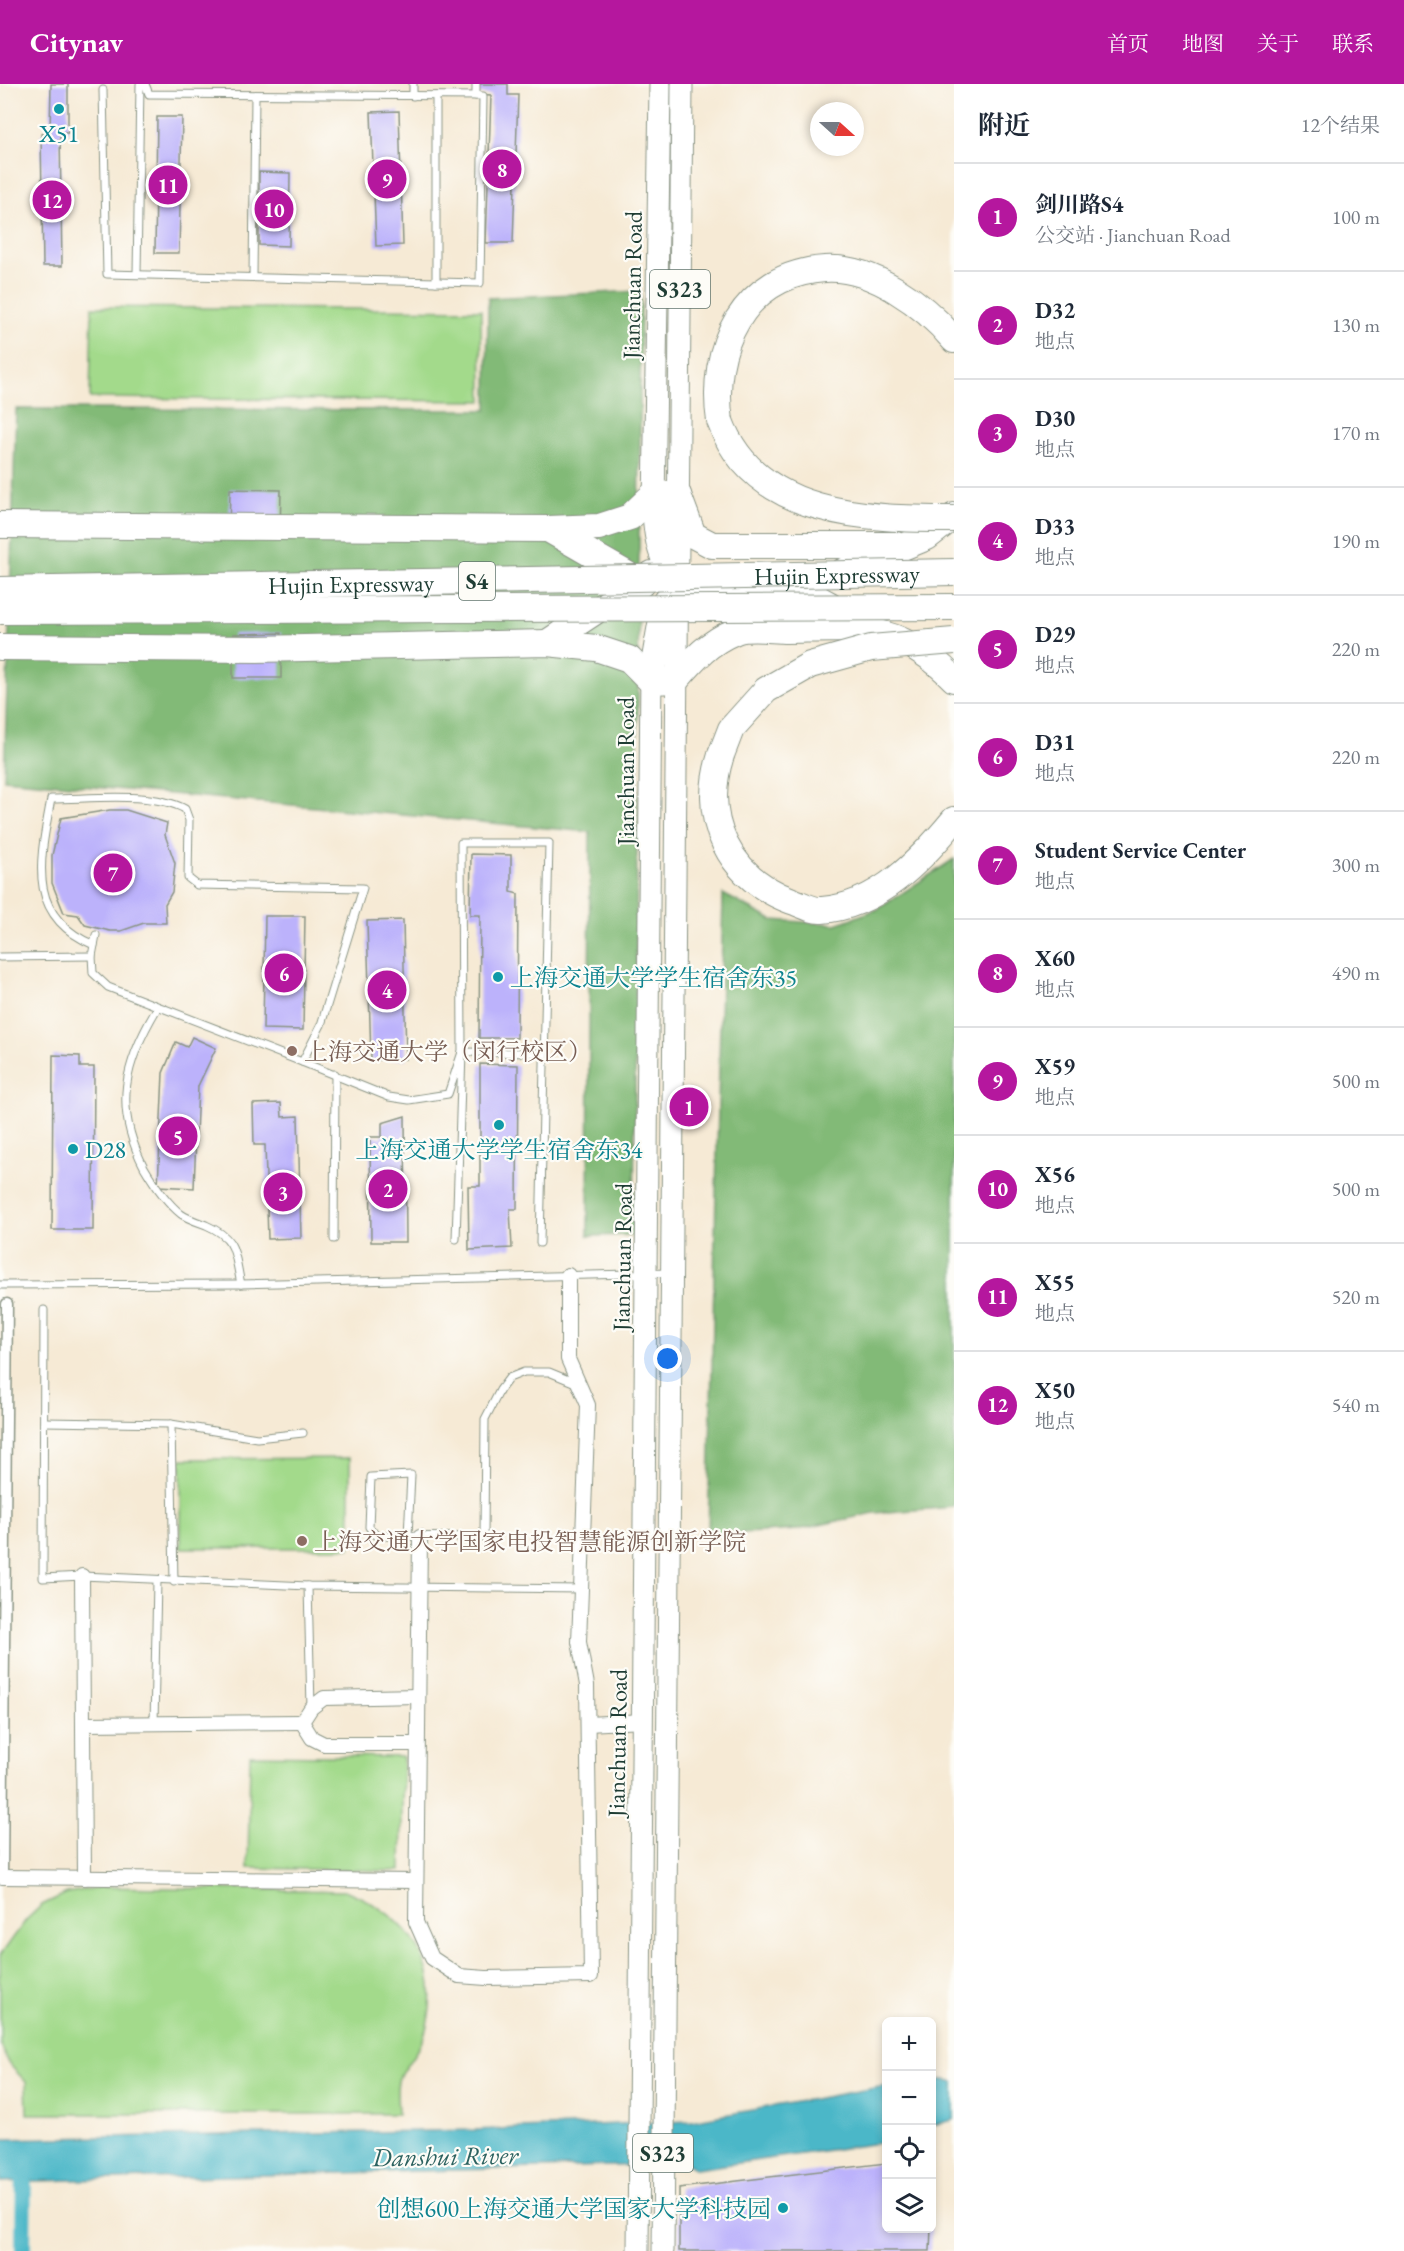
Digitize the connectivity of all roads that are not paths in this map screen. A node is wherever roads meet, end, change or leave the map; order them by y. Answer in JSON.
{"nodes":[{"id":1,"x":140,"y":84,"type":"edge"},
{"id":2,"x":145,"y":84,"type":"edge"},
{"id":3,"x":413,"y":84,"type":"edge"},
{"id":4,"x":476,"y":84,"type":"edge"},
{"id":5,"x":660,"y":84,"type":"edge"},
{"id":6,"x":682,"y":84,"type":"edge"},
{"id":7,"x":103,"y":90,"type":"dead end"},
{"id":8,"x":255,"y":95,"type":"junction"},
{"id":9,"x":413,"y":96,"type":"junction"},
{"id":10,"x":436,"y":96,"type":"junction"},
{"id":11,"x":476,"y":96,"type":"junction"},
{"id":12,"x":137,"y":274,"type":"junction"},
{"id":13,"x":253,"y":277,"type":"junction"},
{"id":14,"x":436,"y":282,"type":"junction"},
{"id":15,"x":954,"y":340,"type":"edge"},
{"id":16,"x":666,"y":494,"type":"junction"},
{"id":17,"x":954,"y":518,"type":"edge"},
{"id":18,"x":10,"y":525,"type":"edge"},
{"id":19,"x":548,"y":529,"type":"junction"},
{"id":20,"x":906,"y":545,"type":"junction"},
{"id":21,"x":954,"y":572,"type":"edge"},
{"id":22,"x":666,"y":583,"type":"junction"},
{"id":23,"x":0,"y":590,"type":"edge"},
{"id":24,"x":954,"y":607,"type":"edge"},
{"id":25,"x":0,"y":611,"type":"edge"},
{"id":26,"x":866,"y":629,"type":"junction"},
{"id":27,"x":954,"y":641,"type":"edge"},
{"id":28,"x":547,"y":644,"type":"junction"},
{"id":29,"x":9,"y":647,"type":"edge"},
{"id":30,"x":954,"y":679,"type":"edge"},
{"id":31,"x":676,"y":680,"type":"junction"},
{"id":32,"x":651,"y":681,"type":"junction"},
{"id":33,"x":954,"y":820,"type":"edge"},
{"id":34,"x":96,"y":935,"type":"dead end"},
{"id":35,"x":94,"y":945,"type":"junction"},
{"id":36,"x":92,"y":956,"type":"junction"},
{"id":37,"x":4,"y":957,"type":"edge"},
{"id":38,"x":158,"y":1007,"type":"junction"},
{"id":39,"x":462,"y":1052,"type":"junction"},
{"id":40,"x":542,"y":1053,"type":"junction"},
{"id":41,"x":302,"y":1062,"type":"junction"},
{"id":42,"x":335,"y":1074,"type":"junction"},
{"id":43,"x":334,"y":1239,"type":"dead end"},
{"id":44,"x":456,"y":1239,"type":"dead end"},
{"id":45,"x":540,"y":1243,"type":"dead end"},
{"id":46,"x":671,"y":1273,"type":"junction"},
{"id":47,"x":648,"y":1274,"type":"junction"},
{"id":48,"x":568,"y":1275,"type":"junction"},
{"id":49,"x":241,"y":1284,"type":"junction"},
{"id":50,"x":0,"y":1286,"type":"edge"},
{"id":51,"x":7,"y":1304,"type":"dead end"},
{"id":52,"x":44,"y":1310,"type":"dead end"},
{"id":53,"x":578,"y":1384,"type":"junction"},
{"id":54,"x":45,"y":1422,"type":"junction"},
{"id":55,"x":171,"y":1424,"type":"junction"},
{"id":56,"x":303,"y":1433,"type":"dead end"},
{"id":57,"x":414,"y":1536,"type":"junction"},
{"id":58,"x":82,"y":1576,"type":"junction"},
{"id":59,"x":157,"y":1581,"type":"junction"},
{"id":60,"x":174,"y":1582,"type":"junction"},
{"id":61,"x":308,"y":1586,"type":"junction"},
{"id":62,"x":419,"y":1588,"type":"junction"},
{"id":63,"x":581,"y":1590,"type":"junction"},
{"id":64,"x":418,"y":1696,"type":"junction"},
{"id":65,"x":311,"y":1708,"type":"junction"},
{"id":66,"x":643,"y":1721,"type":"junction"},
{"id":67,"x":302,"y":1722,"type":"junction"},
{"id":68,"x":83,"y":1724,"type":"junction"},
{"id":69,"x":154,"y":1724,"type":"junction"},
{"id":70,"x":588,"y":1724,"type":"junction"},
{"id":71,"x":417,"y":1744,"type":"junction"},
{"id":72,"x":2,"y":1877,"type":"joint"},
{"id":73,"x":84,"y":1878,"type":"junction"},
{"id":74,"x":416,"y":1881,"type":"junction"},
{"id":75,"x":638,"y":2251,"type":"edge"},
{"id":76,"x":663,"y":2251,"type":"edge"}],
"edges":[{"from":1,"to":12,"type":"lane"},
{"from":2,"to":8,"type":"lane"},
{"from":3,"to":9,"type":"lane"},
{"from":4,"to":11,"type":"lane"},
{"from":5,"to":16,"type":"main road","name":"Jianchuan Road"},
{"from":6,"to":16,"type":"main road","name":"Jianchuan Road","number":"S323"},
{"from":7,"to":12,"type":"lane"},
{"from":8,"to":9,"type":"lane"},
{"from":8,"to":13,"type":"lane"},
{"from":9,"to":10,"type":"lane"},
{"from":10,"to":11,"type":"lane"},
{"from":10,"to":14,"type":"lane"},
{"from":11,"to":14,"type":"lane"},
{"from":12,"to":13,"type":"lane"},
{"from":13,"to":14,"type":"lane"},
{"from":15,"to":17,"type":"highway","bridge":true},
{"from":16,"to":19,"type":"highway"},
{"from":16,"to":20,"type":"highway"},
{"from":16,"to":22,"type":"highway"},
{"from":17,"to":20,"type":"highway"},
{"from":18,"to":19,"type":"highway"},
{"from":19,"to":22,"type":"highway"},
{"from":20,"to":22,"type":"highway"},
{"from":21,"to":23,"type":"highway","name":"Hujin Expressway","number":"S4","bridge":true},
{"from":22,"to":26,"type":"highway"},
{"from":22,"to":28,"type":"highway"},
{"from":22,"to":31,"type":"highway"},
{"from":22,"to":32,"type":"highway"},
{"from":24,"to":25,"type":"highway","name":"Hujin Expressway","number":"S4","bridge":true},
{"from":26,"to":30,"type":"highway"},
{"from":26,"to":31,"type":"highway"},
{"from":27,"to":33,"type":"highway","bridge":true},
{"from":28,"to":29,"type":"highway"},
{"from":28,"to":32,"type":"highway"},
{"from":31,"to":32,"type":"highway"},
{"from":31,"to":46,"type":"main road","name":"Jianchuan Road","number":"S323"},
{"from":32,"to":47,"type":"main road","name":"Jianchuan Road"},
{"from":34,"to":35,"type":"lane"},
{"from":35,"to":36,"type":"lane"},
{"from":35,"to":41,"type":"lane"},
{"from":36,"to":37,"type":"lane"},
{"from":36,"to":38,"type":"lane"},
{"from":38,"to":41,"type":"lane"},
{"from":38,"to":49,"type":"lane"},
{"from":39,"to":40,"type":"lane"},
{"from":39,"to":40,"type":"lane"},
{"from":39,"to":42,"type":"lane"},
{"from":39,"to":44,"type":"lane"},
{"from":40,"to":45,"type":"lane"},
{"from":41,"to":42,"type":"lane"},
{"from":42,"to":43,"type":"lane"},
{"from":46,"to":47,"type":"lane"},
{"from":46,"to":76,"type":"main road","name":"Jianchuan Road","number":"S323"},
{"from":47,"to":48,"type":"lane"},
{"from":47,"to":66,"type":"main road","name":"Jianchuan Road"},
{"from":48,"to":49,"type":"lane"},
{"from":48,"to":53,"type":"street"},
{"from":49,"to":50,"type":"lane"},
{"from":51,"to":72,"type":"street"},
{"from":52,"to":54,"type":"lane"},
{"from":53,"to":57,"type":"lane"},
{"from":53,"to":63,"type":"street"},
{"from":54,"to":55,"type":"lane"},
{"from":54,"to":58,"type":"lane"},
{"from":55,"to":56,"type":"lane"},
{"from":55,"to":60,"type":"lane"},
{"from":57,"to":57,"type":"lane"},
{"from":57,"to":62,"type":"street"},
{"from":58,"to":59,"type":"lane"},
{"from":58,"to":68,"type":"street"},
{"from":59,"to":60,"type":"lane"},
{"from":59,"to":69,"type":"lane"},
{"from":60,"to":61,"type":"lane"},
{"from":61,"to":62,"type":"lane"},
{"from":61,"to":65,"type":"lane"},
{"from":62,"to":63,"type":"lane"},
{"from":62,"to":64,"type":"street"},
{"from":63,"to":70,"type":"street"},
{"from":64,"to":65,"type":"street"},
{"from":64,"to":71,"type":"street"},
{"from":65,"to":67,"type":"street"},
{"from":66,"to":70,"type":"street"},
{"from":66,"to":75,"type":"main road","name":"Jianchuan Road"},
{"from":67,"to":69,"type":"street"},
{"from":67,"to":71,"type":"street"},
{"from":68,"to":69,"type":"street"},
{"from":68,"to":73,"type":"street"},
{"from":70,"to":74,"type":"street"},
{"from":71,"to":74,"type":"street"},
{"from":72,"to":73,"type":"street"},
{"from":73,"to":74,"type":"street"}]}
